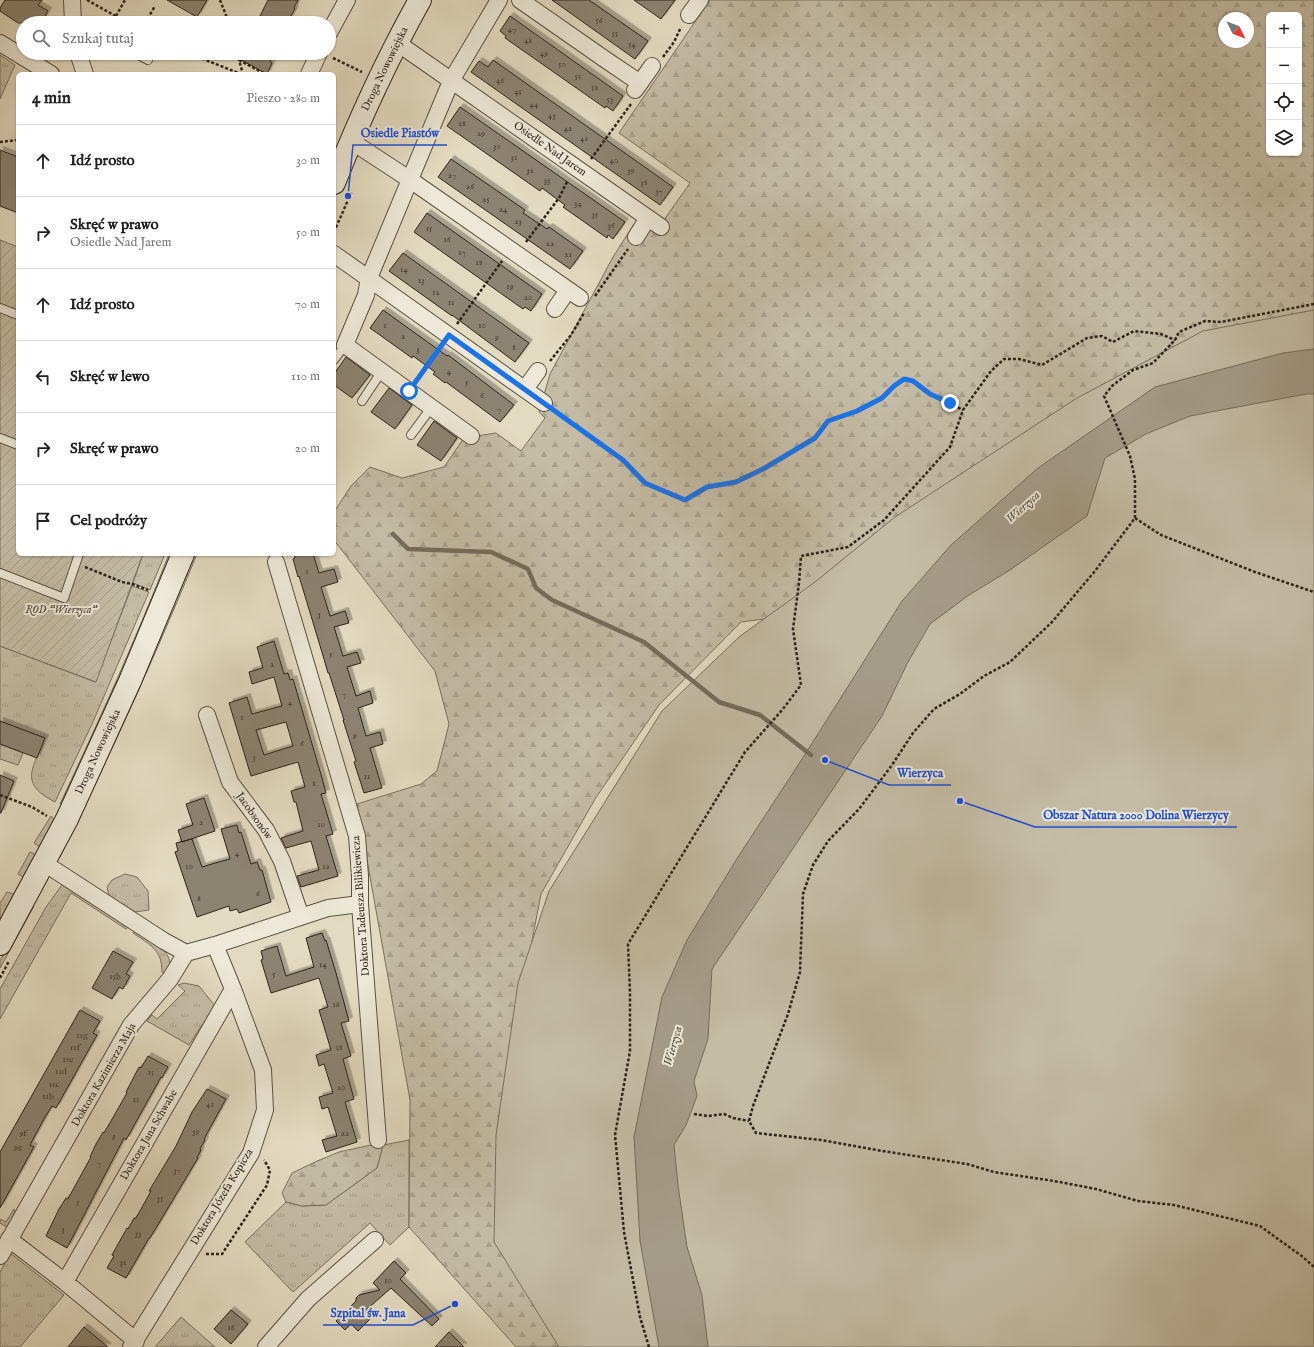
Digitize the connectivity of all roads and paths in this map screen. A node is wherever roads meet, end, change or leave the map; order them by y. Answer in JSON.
{"nodes":[{"id":1,"x":72,"y":0,"type":"edge"},
{"id":2,"x":87,"y":0,"type":"edge"},
{"id":3,"x":126,"y":0,"type":"edge"},
{"id":4,"x":220,"y":0,"type":"edge"},
{"id":5,"x":347,"y":0,"type":"edge"},
{"id":6,"x":420,"y":0,"type":"edge"},
{"id":7,"x":499,"y":0,"type":"edge"},
{"id":8,"x":520,"y":0,"type":"edge"},
{"id":9,"x":700,"y":0,"type":"edge"},
{"id":10,"x":155,"y":6,"type":"dead end"},
{"id":11,"x":73,"y":16,"type":"edge"},
{"id":12,"x":116,"y":16,"type":"joint"},
{"id":13,"x":149,"y":16,"type":"edge"},
{"id":14,"x":226,"y":16,"type":"edge"},
{"id":15,"x":689,"y":16,"type":"joint"},
{"id":16,"x":336,"y":20,"type":"edge"},
{"id":17,"x":396,"y":42,"type":"junction"},
{"id":18,"x":0,"y":43,"type":"edge"},
{"id":19,"x":16,"y":53,"type":"edge"},
{"id":20,"x":28,"y":60,"type":"edge"},
{"id":21,"x":80,"y":60,"type":"edge"},
{"id":22,"x":206,"y":60,"type":"edge"},
{"id":23,"x":239,"y":60,"type":"joint"},
{"id":24,"x":319,"y":60,"type":"edge"},
{"id":25,"x":336,"y":60,"type":"edge"},
{"id":26,"x":652,"y":66,"type":"joint"},
{"id":27,"x":48,"y":72,"type":"edge"},
{"id":28,"x":84,"y":72,"type":"edge"},
{"id":29,"x":237,"y":72,"type":"edge"},
{"id":30,"x":242,"y":72,"type":"edge"},
{"id":31,"x":261,"y":72,"type":"edge"},
{"id":32,"x":310,"y":72,"type":"edge"},
{"id":33,"x":362,"y":72,"type":"dead end"},
{"id":34,"x":451,"y":81,"type":"junction"},
{"id":35,"x":638,"y":86,"type":"junction"},
{"id":36,"x":16,"y":140,"type":"edge"},
{"id":37,"x":351,"y":141,"type":"junction"},
{"id":38,"x":0,"y":142,"type":"edge"},
{"id":39,"x":579,"y":170,"type":"junction"},
{"id":40,"x":336,"y":178,"type":"edge"},
{"id":41,"x":409,"y":179,"type":"junction"},
{"id":42,"x":636,"y":237,"type":"dead end"},
{"id":43,"x":513,"y":252,"type":"junction"},
{"id":44,"x":336,"y":255,"type":"edge"},
{"id":45,"x":369,"y":278,"type":"junction"},
{"id":46,"x":1314,"y":304,"type":"edge"},
{"id":47,"x":0,"y":308,"type":"edge"},
{"id":48,"x":555,"y":309,"type":"dead end"},
{"id":49,"x":16,"y":314,"type":"edge"},
{"id":50,"x":449,"y":335,"type":"junction"},
{"id":51,"x":1175,"y":340,"type":"junction"},
{"id":52,"x":345,"y":345,"type":"junction"},
{"id":53,"x":336,"y":357,"type":"edge"},
{"id":54,"x":382,"y":371,"type":"junction"},
{"id":55,"x":538,"y":371,"type":"dead end"},
{"id":56,"x":525,"y":389,"type":"junction"},
{"id":57,"x":409,"y":391,"type":"junction"},
{"id":58,"x":362,"y":401,"type":"dead end"},
{"id":59,"x":544,"y":403,"type":"joint"},
{"id":60,"x":431,"y":408,"type":"junction"},
{"id":61,"x":963,"y":410,"type":"junction"},
{"id":62,"x":410,"y":435,"type":"dead end"},
{"id":63,"x":471,"y":436,"type":"dead end"},
{"id":64,"x":0,"y":438,"type":"edge"},
{"id":65,"x":16,"y":444,"type":"edge"},
{"id":66,"x":1135,"y":518,"type":"junction"},
{"id":67,"x":78,"y":556,"type":"edge"},
{"id":68,"x":182,"y":556,"type":"edge"},
{"id":69,"x":276,"y":562,"type":"dead end"},
{"id":70,"x":76,"y":563,"type":"junction"},
{"id":71,"x":0,"y":574,"type":"edge"},
{"id":72,"x":152,"y":592,"type":"dead end"},
{"id":73,"x":1314,"y":592,"type":"edge"},
{"id":74,"x":207,"y":714,"type":"dead end"},
{"id":75,"x":0,"y":795,"type":"edge"},
{"id":76,"x":47,"y":816,"type":"dead end"},
{"id":77,"x":44,"y":863,"type":"junction"},
{"id":78,"x":360,"y":904,"type":"junction"},
{"id":79,"x":301,"y":917,"type":"junction"},
{"id":80,"x":0,"y":944,"type":"edge"},
{"id":81,"x":216,"y":945,"type":"junction"},
{"id":82,"x":186,"y":953,"type":"junction"},
{"id":83,"x":233,"y":989,"type":"junction"},
{"id":84,"x":694,"y":1114,"type":"dead end"},
{"id":85,"x":749,"y":1122,"type":"junction"},
{"id":86,"x":378,"y":1140,"type":"dead end"},
{"id":87,"x":251,"y":1153,"type":"junction"},
{"id":88,"x":9,"y":1239,"type":"junction"},
{"id":89,"x":375,"y":1240,"type":"dead end"},
{"id":90,"x":193,"y":1247,"type":"junction"},
{"id":91,"x":0,"y":1256,"type":"edge"},
{"id":92,"x":1314,"y":1267,"type":"edge"},
{"id":93,"x":65,"y":1282,"type":"junction"},
{"id":94,"x":133,"y":1344,"type":"edge"},
{"id":95,"x":266,"y":1347,"type":"edge"},
{"id":96,"x":649,"y":1347,"type":"edge"}],
"edges":[{"from":1,"to":11,"type":"street"},
{"from":2,"to":12,"type":"path"},
{"from":3,"to":12,"type":"path"},
{"from":4,"to":14,"type":"path"},
{"from":5,"to":16,"type":"street"},
{"from":6,"to":17,"type":"street","name":"Droga Nowowiejska"},
{"from":7,"to":34,"type":"street"},
{"from":8,"to":35,"type":"street"},
{"from":9,"to":15,"type":"street"},
{"from":10,"to":13,"type":"path"},
{"from":15,"to":26,"type":"path"},
{"from":17,"to":34,"type":"street","name":"Osiedle Nad Jarem"},
{"from":17,"to":37,"type":"street","name":"Droga Nowowiejska"},
{"from":18,"to":19,"type":"street"},
{"from":20,"to":27,"type":"street"},
{"from":21,"to":28,"type":"street"},
{"from":22,"to":29,"type":"path"},
{"from":23,"to":30,"type":"path"},
{"from":23,"to":31,"type":"path"},
{"from":24,"to":32,"type":"street"},
{"from":25,"to":33,"type":"path"},
{"from":26,"to":35,"type":"street"},
{"from":34,"to":39,"type":"street","name":"Osiedle Nad Jarem"},
{"from":34,"to":41,"type":"street"},
{"from":35,"to":39,"type":"path"},
{"from":36,"to":38,"type":"path"},
{"from":37,"to":40,"type":"street","name":"Droga Nowowiejska"},
{"from":37,"to":41,"type":"street"},
{"from":39,"to":42,"type":"street","name":"Osiedle Nad Jarem"},
{"from":39,"to":43,"type":"path"},
{"from":41,"to":43,"type":"street"},
{"from":41,"to":45,"type":"street"},
{"from":43,"to":48,"type":"street"},
{"from":43,"to":50,"type":"path"},
{"from":44,"to":45,"type":"street"},
{"from":45,"to":50,"type":"street"},
{"from":45,"to":52,"type":"street"},
{"from":46,"to":51,"type":"path"},
{"from":47,"to":49,"type":"lane"},
{"from":50,"to":56,"type":"street"},
{"from":50,"to":57,"type":"path"},
{"from":51,"to":61,"type":"path"},
{"from":51,"to":66,"type":"path"},
{"from":52,"to":53,"type":"lane"},
{"from":52,"to":54,"type":"street"},
{"from":54,"to":57,"type":"street"},
{"from":54,"to":58,"type":"lane"},
{"from":55,"to":56,"type":"street"},
{"from":56,"to":59,"type":"street"},
{"from":57,"to":60,"type":"street"},
{"from":59,"to":61,"type":"path"},
{"from":60,"to":62,"type":"lane"},
{"from":60,"to":63,"type":"street"},
{"from":61,"to":96,"type":"path"},
{"from":64,"to":65,"type":"lane"},
{"from":66,"to":73,"type":"path"},
{"from":66,"to":85,"type":"path"},
{"from":67,"to":70,"type":"lane"},
{"from":68,"to":77,"type":"street","name":"Droga Nowowiejska"},
{"from":69,"to":78,"type":"street","name":"Doktora Tadeusza Bilikiewicza"},
{"from":70,"to":71,"type":"lane"},
{"from":70,"to":72,"type":"path"},
{"from":74,"to":79,"type":"street","name":"Jacobsonów"},
{"from":75,"to":76,"type":"path"},
{"from":77,"to":80,"type":"street","name":"Droga Nowowiejska"},
{"from":77,"to":82,"type":"street"},
{"from":78,"to":79,"type":"street"},
{"from":78,"to":86,"type":"street","name":"Doktora Tadeusza Bilikiewicza"},
{"from":79,"to":81,"type":"street"},
{"from":81,"to":82,"type":"street"},
{"from":81,"to":83,"type":"street","name":"Doktora Józefa Kopicza"},
{"from":82,"to":88,"type":"street","name":"Doktora Kazimierza Maja"},
{"from":83,"to":87,"type":"street","name":"Doktora Józefa Kopicza"},
{"from":83,"to":93,"type":"street","name":"Doktora Jana Schwabe"},
{"from":84,"to":85,"type":"path"},
{"from":85,"to":92,"type":"path"},
{"from":87,"to":90,"type":"street","name":"Doktora Józefa Kopicza"},
{"from":87,"to":90,"type":"path"},
{"from":88,"to":91,"type":"street","name":"Doktora Kazimierza Maja"},
{"from":88,"to":93,"type":"street"},
{"from":89,"to":95,"type":"street"},
{"from":90,"to":94,"type":"street","name":"Doktora Józefa Kopicza"},
{"from":93,"to":94,"type":"street"}]}
